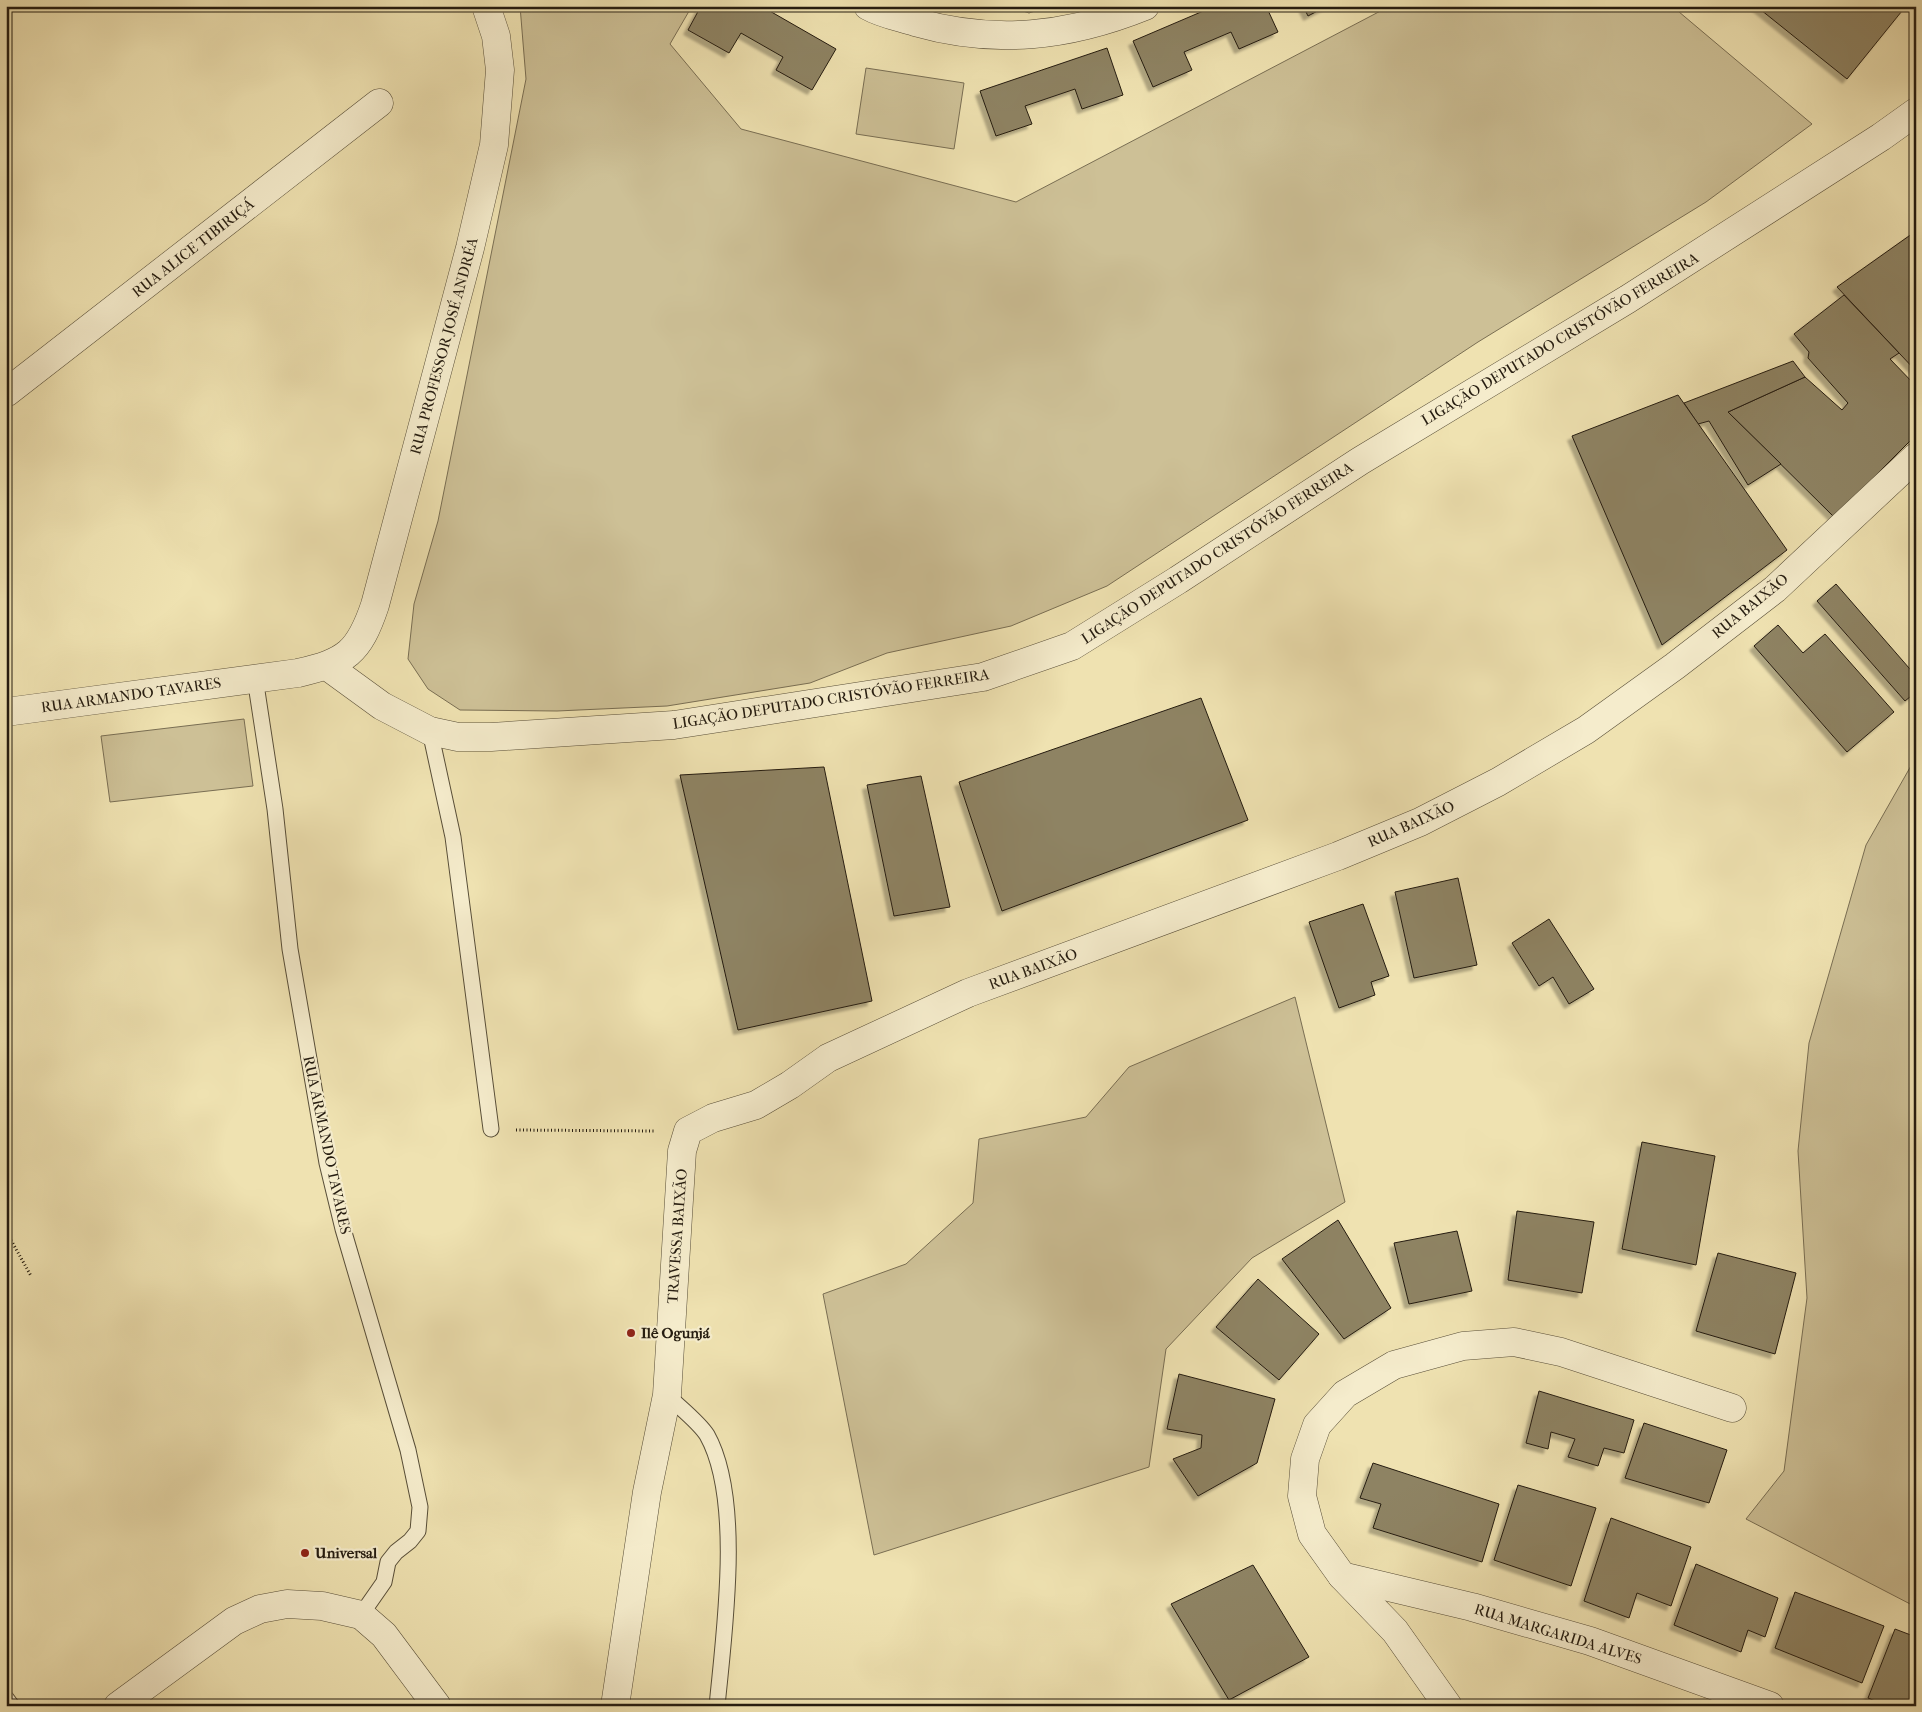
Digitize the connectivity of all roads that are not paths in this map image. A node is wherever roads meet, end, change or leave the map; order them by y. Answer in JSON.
{"nodes":[{"id":1,"x":486,"y":6,"type":"edge"},
{"id":2,"x":868,"y":6,"type":"edge"},
{"id":3,"x":1145,"y":6,"type":"edge"},
{"id":4,"x":379,"y":103,"type":"dead end"},
{"id":5,"x":1916,"y":112,"type":"edge"},
{"id":6,"x":6,"y":393,"type":"edge"},
{"id":7,"x":1916,"y":457,"type":"edge"},
{"id":8,"x":327,"y":666,"type":"junction"},
{"id":9,"x":255,"y":678,"type":"junction"},
{"id":10,"x":6,"y":712,"type":"edge"},
{"id":11,"x":430,"y":731,"type":"junction"},
{"id":12,"x":491,"y":1129,"type":"road end"},
{"id":13,"x":688,"y":1131,"type":"joint"},
{"id":14,"x":667,"y":1395,"type":"junction"},
{"id":15,"x":1732,"y":1408,"type":"dead end"},
{"id":16,"x":1342,"y":1576,"type":"junction"},
{"id":17,"x":361,"y":1615,"type":"junction"},
{"id":18,"x":6,"y":1698,"type":"edge"},
{"id":19,"x":12,"y":1706,"type":"edge"},
{"id":20,"x":118,"y":1706,"type":"edge"},
{"id":21,"x":437,"y":1706,"type":"edge"},
{"id":22,"x":615,"y":1706,"type":"edge"},
{"id":23,"x":718,"y":1706,"type":"edge"},
{"id":24,"x":1448,"y":1706,"type":"edge"},
{"id":25,"x":1770,"y":1706,"type":"edge"}],
"edges":[{"from":1,"to":8,"type":"street","name":"RUA PROFESSOR JOSÉ ANDRÉA"},
{"from":2,"to":3,"type":"street"},
{"from":4,"to":6,"type":"street","name":"RUA ALICE TIBIRIÇÁ"},
{"from":5,"to":11,"type":"street","name":"LIGAÇÃO DEPUTADO CRISTÓVÃO FERREIRA"},
{"from":7,"to":13,"type":"street","name":"RUA BAIXÃO"},
{"from":8,"to":9,"type":"street","name":"RUA ARMANDO TAVARES"},
{"from":8,"to":11,"type":"street","name":"LIGAÇÃO DEPUTADO CRISTÓVÃO FERREIRA"},
{"from":9,"to":10,"type":"street","name":"RUA ARMANDO TAVARES"},
{"from":9,"to":17,"type":"lane","name":"RUA ARMANDO TAVARES"},
{"from":11,"to":12,"type":"lane"},
{"from":13,"to":14,"type":"street","name":"TRAVESSA BAIXÃO"},
{"from":14,"to":22,"type":"street","name":"TRAVESSA BAIXÃO"},
{"from":14,"to":23,"type":"lane"},
{"from":15,"to":16,"type":"street"},
{"from":16,"to":24,"type":"street"},
{"from":16,"to":25,"type":"street","name":"RUA MARGARIDA ALVES"},
{"from":17,"to":20,"type":"street"},
{"from":17,"to":21,"type":"street"},
{"from":18,"to":19,"type":"lane"}]}
